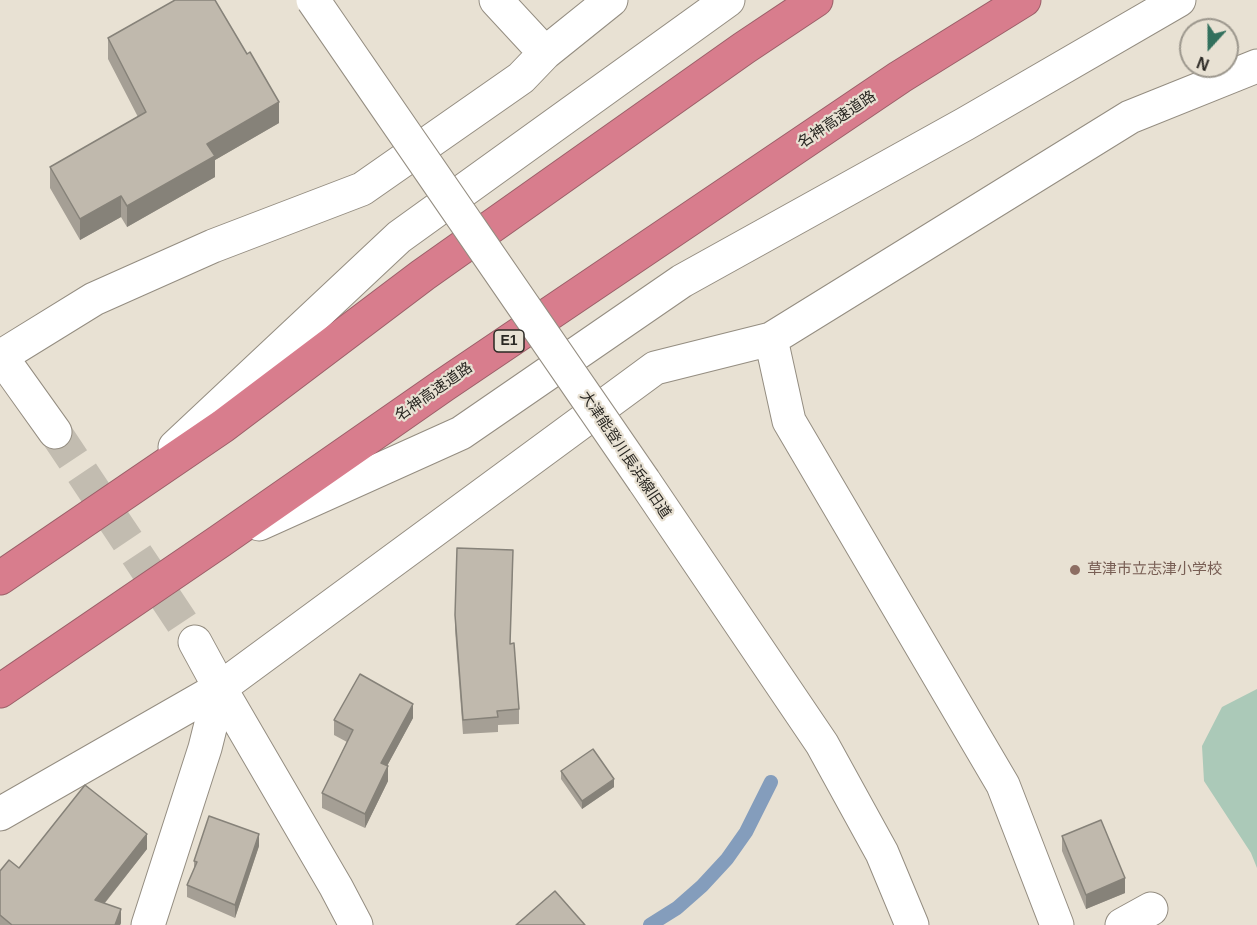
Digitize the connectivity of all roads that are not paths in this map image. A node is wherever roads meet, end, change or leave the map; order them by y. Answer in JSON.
{"nodes":[{"id":1,"x":313,"y":0,"type":"edge"},
{"id":2,"x":496,"y":0,"type":"edge"},
{"id":3,"x":611,"y":0,"type":"edge"},
{"id":4,"x":728,"y":0,"type":"edge"},
{"id":5,"x":816,"y":0,"type":"edge"},
{"id":6,"x":1024,"y":0,"type":"edge"},
{"id":7,"x":1179,"y":0,"type":"edge"},
{"id":8,"x":545,"y":53,"type":"junction"},
{"id":9,"x":1257,"y":66,"type":"edge"},
{"id":10,"x":771,"y":339,"type":"junction"},
{"id":11,"x":0,"y":356,"type":"edge"},
{"id":12,"x":55,"y":432,"type":"tunnel mouth"},
{"id":13,"x":128,"y":491,"type":"junction"},
{"id":14,"x":220,"y":541,"type":"junction"},
{"id":15,"x":0,"y":578,"type":"edge"},
{"id":16,"x":195,"y":642,"type":"tunnel mouth"},
{"id":17,"x":220,"y":688,"type":"junction"},
{"id":18,"x":0,"y":691,"type":"edge"},
{"id":19,"x":0,"y":814,"type":"edge"},
{"id":20,"x":1151,"y":909,"type":"dead end"},
{"id":21,"x":148,"y":925,"type":"edge"},
{"id":22,"x":356,"y":925,"type":"edge"},
{"id":23,"x":912,"y":925,"type":"edge"},
{"id":24,"x":1057,"y":925,"type":"edge"},
{"id":25,"x":1122,"y":925,"type":"edge"}],
"edges":[{"from":1,"to":23,"type":"street","name":"大津能登川長浜線旧道","bridge":true},
{"from":2,"to":8,"type":"street"},
{"from":3,"to":8,"type":"street"},
{"from":4,"to":13,"type":"street"},
{"from":5,"to":13,"type":"highway"},
{"from":6,"to":14,"type":"highway","name":"名神高速道路","number":"E1"},
{"from":7,"to":14,"type":"street"},
{"from":8,"to":11,"type":"street"},
{"from":9,"to":10,"type":"street"},
{"from":10,"to":17,"type":"street"},
{"from":10,"to":24,"type":"street"},
{"from":11,"to":12,"type":"street"},
{"from":13,"to":15,"type":"highway"},
{"from":14,"to":18,"type":"highway","name":"名神高速道路","number":"E1"},
{"from":16,"to":17,"type":"street"},
{"from":17,"to":19,"type":"street"},
{"from":17,"to":21,"type":"street"},
{"from":17,"to":22,"type":"street"},
{"from":20,"to":25,"type":"street"}]}
